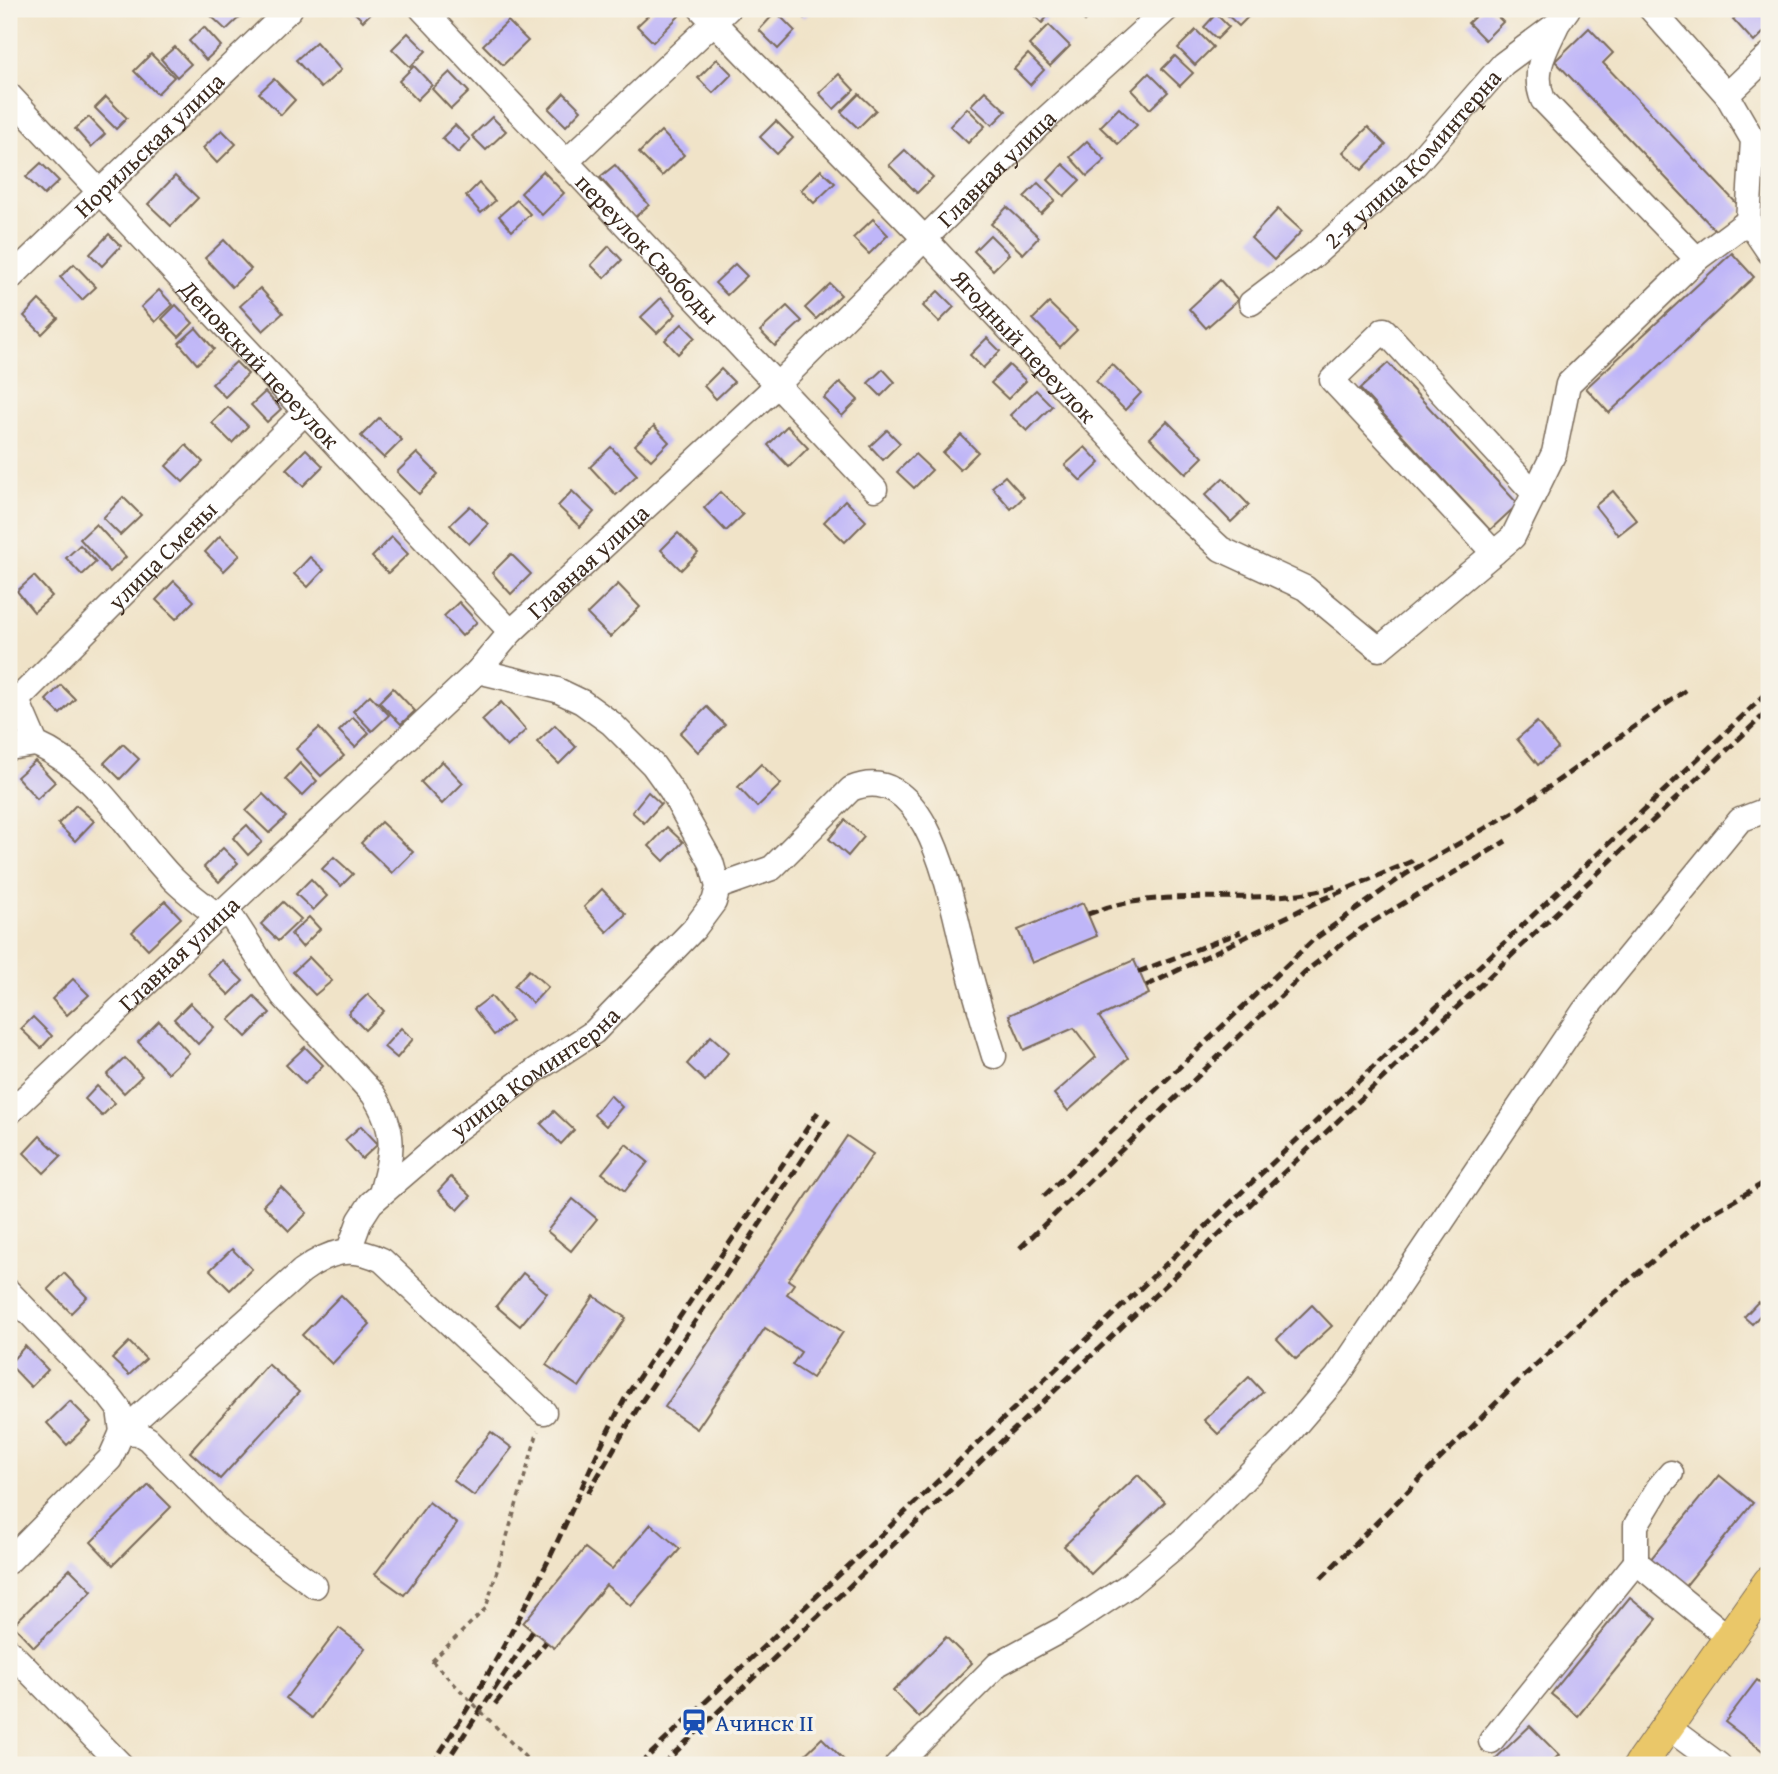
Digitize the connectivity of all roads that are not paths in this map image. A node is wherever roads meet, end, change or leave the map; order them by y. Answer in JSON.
{"nodes":[{"id":1,"x":290,"y":9,"type":"edge"},
{"id":2,"x":422,"y":9,"type":"edge"},
{"id":3,"x":1167,"y":9,"type":"edge"},
{"id":4,"x":1651,"y":9,"type":"edge"},
{"id":5,"x":715,"y":13,"type":"edge"},
{"id":6,"x":1563,"y":16,"type":"edge"},
{"id":7,"x":1769,"y":55,"type":"edge"},
{"id":8,"x":1727,"y":94,"type":"junction"},
{"id":9,"x":9,"y":95,"type":"edge"},
{"id":10,"x":567,"y":161,"type":"junction"},
{"id":11,"x":101,"y":193,"type":"junction"},
{"id":12,"x":1748,"y":221,"type":"junction"},
{"id":13,"x":925,"y":239,"type":"junction"},
{"id":14,"x":1769,"y":252,"type":"edge"},
{"id":15,"x":1697,"y":259,"type":"junction"},
{"id":16,"x":9,"y":279,"type":"edge"},
{"id":17,"x":1251,"y":303,"type":"dead end"},
{"id":18,"x":775,"y":387,"type":"junction"},
{"id":19,"x":306,"y":411,"type":"junction"},
{"id":20,"x":874,"y":489,"type":"dead end"},
{"id":21,"x":1534,"y":493,"type":"junction"},
{"id":22,"x":1494,"y":553,"type":"junction"},
{"id":23,"x":511,"y":632,"type":"junction"},
{"id":24,"x":478,"y":671,"type":"junction"},
{"id":25,"x":13,"y":697,"type":"edge"},
{"id":26,"x":36,"y":744,"type":"junction"},
{"id":27,"x":9,"y":748,"type":"edge"},
{"id":28,"x":1769,"y":809,"type":"edge"},
{"id":29,"x":718,"y":887,"type":"junction"},
{"id":30,"x":223,"y":913,"type":"junction"},
{"id":31,"x":993,"y":1056,"type":"dead end"},
{"id":32,"x":9,"y":1113,"type":"edge"},
{"id":33,"x":381,"y":1193,"type":"junction"},
{"id":34,"x":349,"y":1250,"type":"junction"},
{"id":35,"x":9,"y":1292,"type":"edge"},
{"id":36,"x":544,"y":1412,"type":"road end"},
{"id":37,"x":122,"y":1432,"type":"junction"},
{"id":38,"x":1671,"y":1473,"type":"dead end"},
{"id":39,"x":9,"y":1561,"type":"edge"},
{"id":40,"x":1636,"y":1562,"type":"junction"},
{"id":41,"x":1769,"y":1583,"type":"edge"},
{"id":42,"x":316,"y":1586,"type":"dead end"},
{"id":43,"x":1728,"y":1638,"type":"junction"},
{"id":44,"x":9,"y":1651,"type":"edge"},
{"id":45,"x":1666,"y":1726,"type":"junction"},
{"id":46,"x":1490,"y":1741,"type":"dead end"},
{"id":47,"x":121,"y":1765,"type":"edge"},
{"id":48,"x":897,"y":1765,"type":"edge"},
{"id":49,"x":1640,"y":1765,"type":"edge"},
{"id":50,"x":1719,"y":1765,"type":"edge"}],
"edges":[{"from":1,"to":11,"type":"street","name":"Норильская улица"},
{"from":2,"to":10,"type":"street","name":"переулок Свободы"},
{"from":3,"to":13,"type":"street","name":"Главная улица"},
{"from":4,"to":8,"type":"street"},
{"from":5,"to":10,"type":"street"},
{"from":5,"to":13,"type":"street","name":"Ягодный переулок"},
{"from":6,"to":15,"type":"street"},
{"from":6,"to":17,"type":"street","name":"2-я улица Коминтерна"},
{"from":7,"to":8,"type":"street"},
{"from":8,"to":12,"type":"street"},
{"from":9,"to":11,"type":"street","name":"Деповский переулок"},
{"from":10,"to":18,"type":"street","name":"переулок Свободы"},
{"from":11,"to":16,"type":"street","name":"Норильская улица"},
{"from":11,"to":19,"type":"street","name":"Деповский переулок"},
{"from":12,"to":14,"type":"street"},
{"from":12,"to":15,"type":"street"},
{"from":13,"to":18,"type":"street","name":"Главная улица"},
{"from":13,"to":22,"type":"street","name":"Ягодный переулок"},
{"from":15,"to":21,"type":"street"},
{"from":18,"to":20,"type":"street","name":"переулок Свободы"},
{"from":18,"to":23,"type":"street","name":"Главная улица"},
{"from":19,"to":23,"type":"street","name":"Деповский переулок"},
{"from":19,"to":25,"type":"street","name":"улица Смены"},
{"from":21,"to":22,"type":"street"},
{"from":21,"to":22,"type":"street"},
{"from":23,"to":24,"type":"street","name":"Главная улица"},
{"from":24,"to":29,"type":"street"},
{"from":24,"to":30,"type":"street","name":"Главная улица"},
{"from":25,"to":26,"type":"street"},
{"from":26,"to":27,"type":"street"},
{"from":26,"to":30,"type":"street"},
{"from":28,"to":48,"type":"street"},
{"from":29,"to":31,"type":"street"},
{"from":29,"to":33,"type":"street","name":"улица Коминтерна"},
{"from":30,"to":32,"type":"street","name":"Главная улица"},
{"from":30,"to":33,"type":"street"},
{"from":33,"to":34,"type":"street","name":"улица Коминтерна"},
{"from":34,"to":36,"type":"street"},
{"from":34,"to":37,"type":"street"},
{"from":35,"to":37,"type":"street"},
{"from":37,"to":39,"type":"street"},
{"from":37,"to":42,"type":"street"},
{"from":38,"to":40,"type":"street"},
{"from":40,"to":43,"type":"street"},
{"from":40,"to":46,"type":"street"},
{"from":41,"to":43,"type":"main road"},
{"from":43,"to":45,"type":"main road"},
{"from":44,"to":47,"type":"street"},
{"from":45,"to":49,"type":"main road"},
{"from":45,"to":50,"type":"street"}]}
